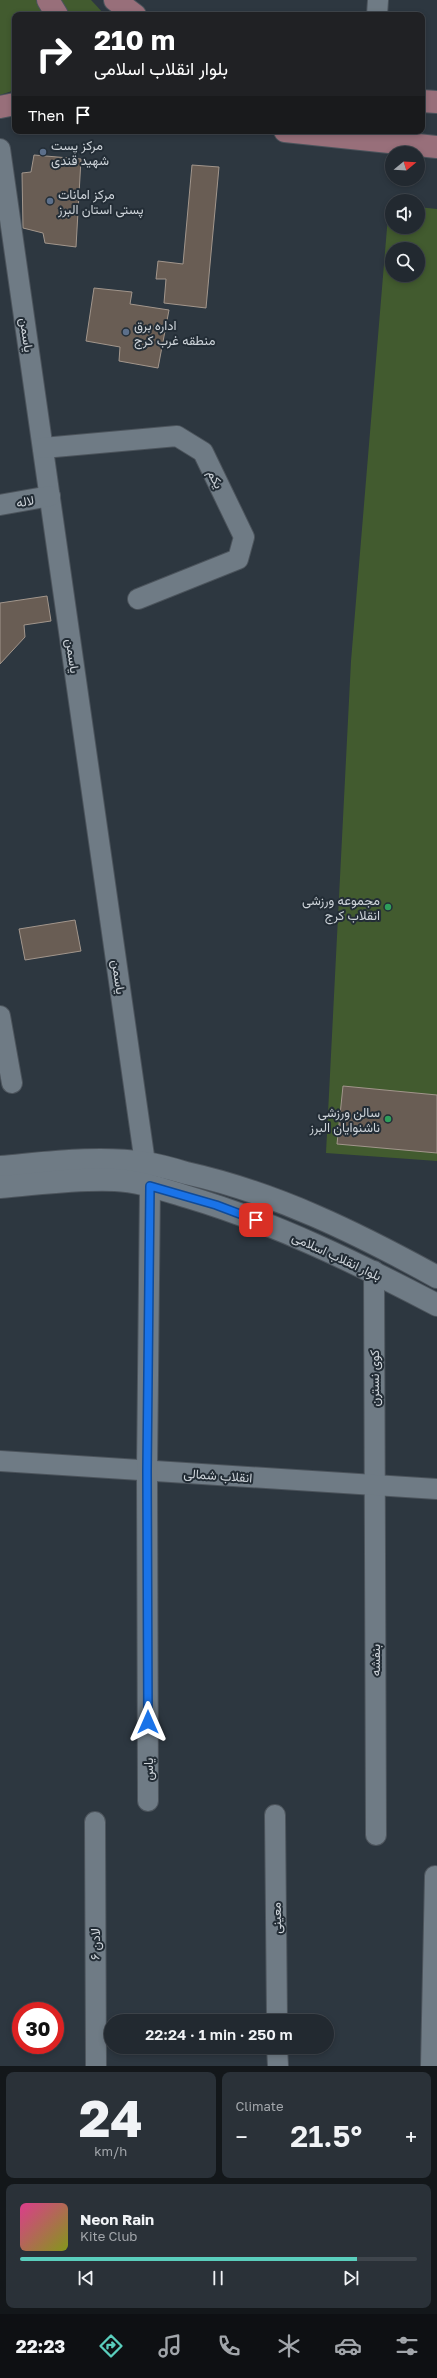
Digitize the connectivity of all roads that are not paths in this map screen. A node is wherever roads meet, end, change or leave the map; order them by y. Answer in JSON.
{"nodes":[{"id":1,"x":48,"y":0,"type":"edge"},
{"id":2,"x":115,"y":0,"type":"edge"},
{"id":3,"x":137,"y":0,"type":"edge"},
{"id":4,"x":378,"y":0,"type":"edge"},
{"id":5,"x":55,"y":12,"type":"edge"},
{"id":6,"x":131,"y":12,"type":"edge"},
{"id":7,"x":143,"y":12,"type":"edge"},
{"id":8,"x":377,"y":12,"type":"edge"},
{"id":9,"x":425,"y":101,"type":"edge"},
{"id":10,"x":437,"y":102,"type":"edge"},
{"id":11,"x":12,"y":105,"type":"edge"},
{"id":12,"x":0,"y":107,"type":"edge"},
{"id":13,"x":312,"y":134,"type":"edge"},
{"id":14,"x":437,"y":148,"type":"edge"},
{"id":15,"x":0,"y":149,"type":"edge"},
{"id":16,"x":43,"y":448,"type":"junction"},
{"id":17,"x":50,"y":496,"type":"junction"},
{"id":18,"x":0,"y":505,"type":"edge"},
{"id":19,"x":138,"y":599,"type":"dead end"},
{"id":20,"x":0,"y":1016,"type":"edge"},
{"id":21,"x":12,"y":1083,"type":"dead end"},
{"id":22,"x":146,"y":1163,"type":"junction"},
{"id":23,"x":0,"y":1167,"type":"edge"},
{"id":24,"x":150,"y":1186,"type":"junction"},
{"id":25,"x":0,"y":1187,"type":"edge"},
{"id":26,"x":374,"y":1271,"type":"junction"},
{"id":27,"x":437,"y":1277,"type":"edge"},
{"id":28,"x":437,"y":1305,"type":"edge"},
{"id":29,"x":0,"y":1461,"type":"edge"},
{"id":30,"x":147,"y":1471,"type":"junction"},
{"id":31,"x":374,"y":1485,"type":"junction"},
{"id":32,"x":437,"y":1489,"type":"edge"},
{"id":33,"x":148,"y":1801,"type":"dead end"},
{"id":34,"x":275,"y":1815,"type":"dead end"},
{"id":35,"x":95,"y":1822,"type":"dead end"},
{"id":36,"x":376,"y":1836,"type":"dead end"},
{"id":37,"x":435,"y":1876,"type":"dead end"},
{"id":38,"x":436,"y":1911,"type":"edge"},
{"id":39,"x":277,"y":2014,"type":"edge"},
{"id":40,"x":277,"y":2054,"type":"edge"},
{"id":41,"x":96,"y":2066,"type":"edge"},
{"id":42,"x":278,"y":2066,"type":"edge"},
{"id":43,"x":431,"y":2066,"type":"edge"}],
"edges":[{"from":1,"to":5,"type":"main road"},
{"from":2,"to":6,"type":"main road"},
{"from":3,"to":7,"type":"main road"},
{"from":4,"to":8,"type":"street"},
{"from":9,"to":10,"type":"main road"},
{"from":11,"to":12,"type":"main road"},
{"from":13,"to":14,"type":"main road"},
{"from":15,"to":16,"type":"street","name":"یاسمن"},
{"from":16,"to":17,"type":"street","name":"یاسمن"},
{"from":16,"to":19,"type":"street","name":"یکم"},
{"from":17,"to":18,"type":"street","name":"لاله"},
{"from":17,"to":22,"type":"street","name":"یاسمن"},
{"from":20,"to":21,"type":"street"},
{"from":22,"to":23,"type":"main road","name":"بلوار انقلاب اسلامی"},
{"from":22,"to":24,"type":"main road"},
{"from":22,"to":27,"type":"main road","name":"بلوار انقلاب اسلامی"},
{"from":24,"to":25,"type":"main road","name":"بلوار انقلاب اسلامی"},
{"from":24,"to":26,"type":"main road","name":"بلوار انقلاب اسلامی"},
{"from":24,"to":30,"type":"street","name":"یاس"},
{"from":26,"to":28,"type":"main road","name":"بلوار انقلاب اسلامی"},
{"from":26,"to":31,"type":"street","name":"کوی نسترن"},
{"from":29,"to":30,"type":"street","name":"انقلاب شمالی"},
{"from":30,"to":31,"type":"street","name":"انقلاب شمالی"},
{"from":30,"to":33,"type":"street","name":"یاس"},
{"from":31,"to":32,"type":"street","name":"انقلاب شمالی"},
{"from":31,"to":36,"type":"street","name":"بنفشه"},
{"from":34,"to":39,"type":"street","name":"معینی"},
{"from":35,"to":41,"type":"street","name":"لادن ۶"},
{"from":37,"to":38,"type":"street"},
{"from":38,"to":43,"type":"street"},
{"from":40,"to":42,"type":"street"}]}
